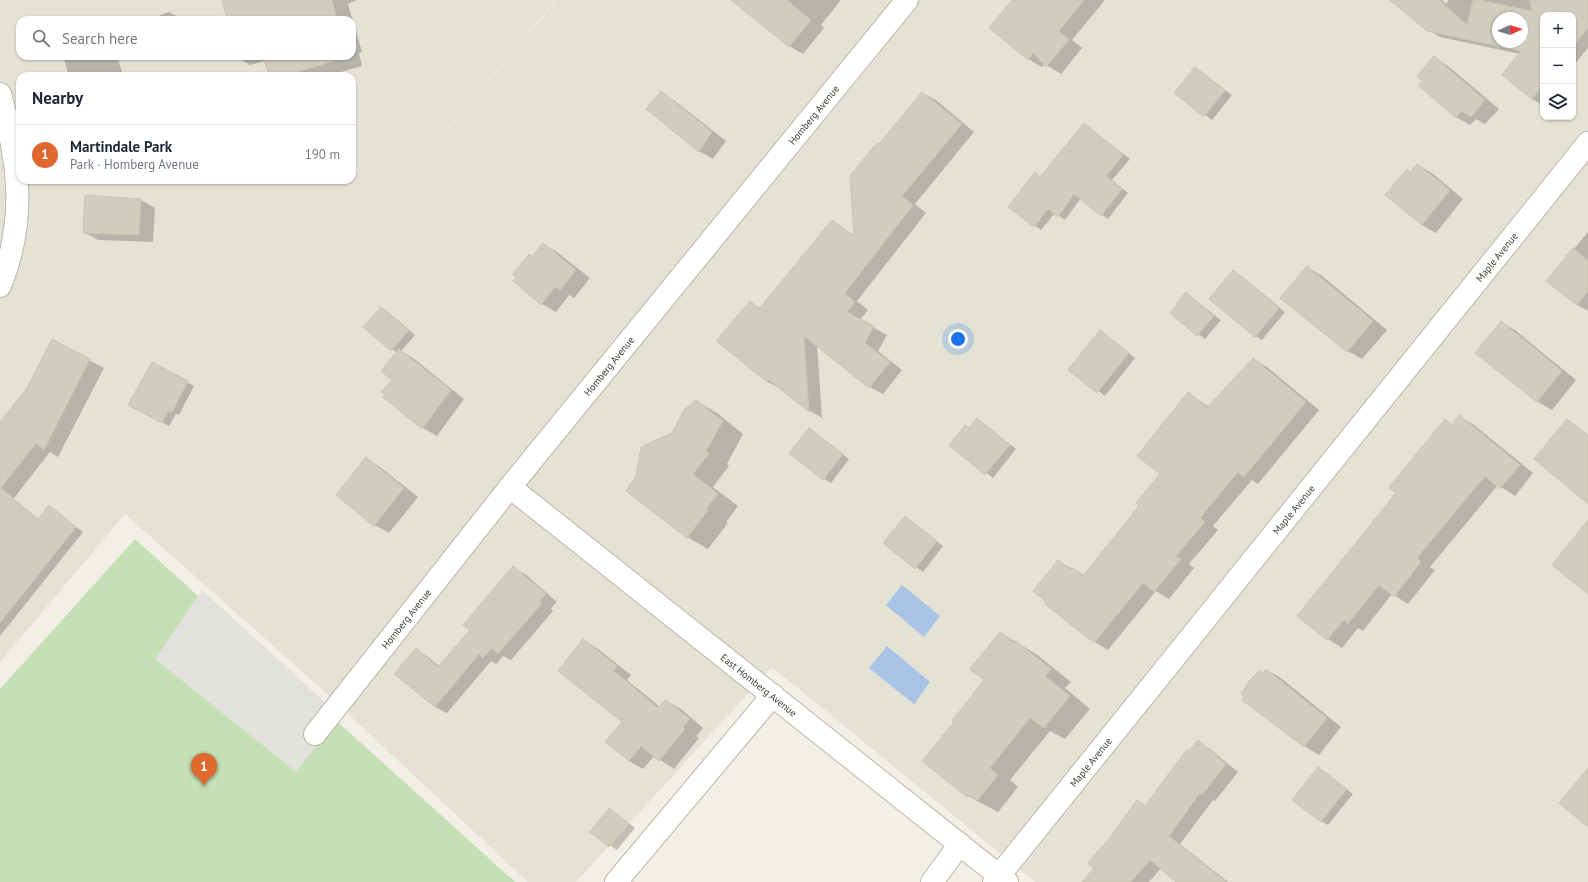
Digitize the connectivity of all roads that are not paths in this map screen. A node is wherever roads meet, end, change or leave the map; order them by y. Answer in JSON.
{"nodes":[{"id":1,"x":908,"y":0,"type":"edge"},
{"id":2,"x":0,"y":94,"type":"edge"},
{"id":3,"x":1588,"y":143,"type":"edge"},
{"id":4,"x":16,"y":164,"type":"edge"},
{"id":5,"x":17,"y":184,"type":"edge"},
{"id":6,"x":0,"y":286,"type":"edge"},
{"id":7,"x":510,"y":487,"type":"junction"},
{"id":8,"x":773,"y":695,"type":"junction"},
{"id":9,"x":315,"y":734,"type":"dead end"},
{"id":10,"x":960,"y":844,"type":"junction"},
{"id":11,"x":1000,"y":880,"type":"edge"},
{"id":12,"x":616,"y":882,"type":"edge"},
{"id":13,"x":932,"y":882,"type":"edge"}],
"edges":[{"from":1,"to":7,"type":"street","name":"Homberg Avenue"},
{"from":2,"to":4,"type":"street"},
{"from":3,"to":11,"type":"street","name":"Maple Avenue"},
{"from":5,"to":6,"type":"street"},
{"from":7,"to":8,"type":"street","name":"East Homberg Avenue"},
{"from":7,"to":9,"type":"street","name":"Homberg Avenue"},
{"from":8,"to":10,"type":"street","name":"East Homberg Avenue"},
{"from":8,"to":12,"type":"street"},
{"from":10,"to":11,"type":"street","name":"East Homberg Avenue"},
{"from":10,"to":13,"type":"street"}]}
